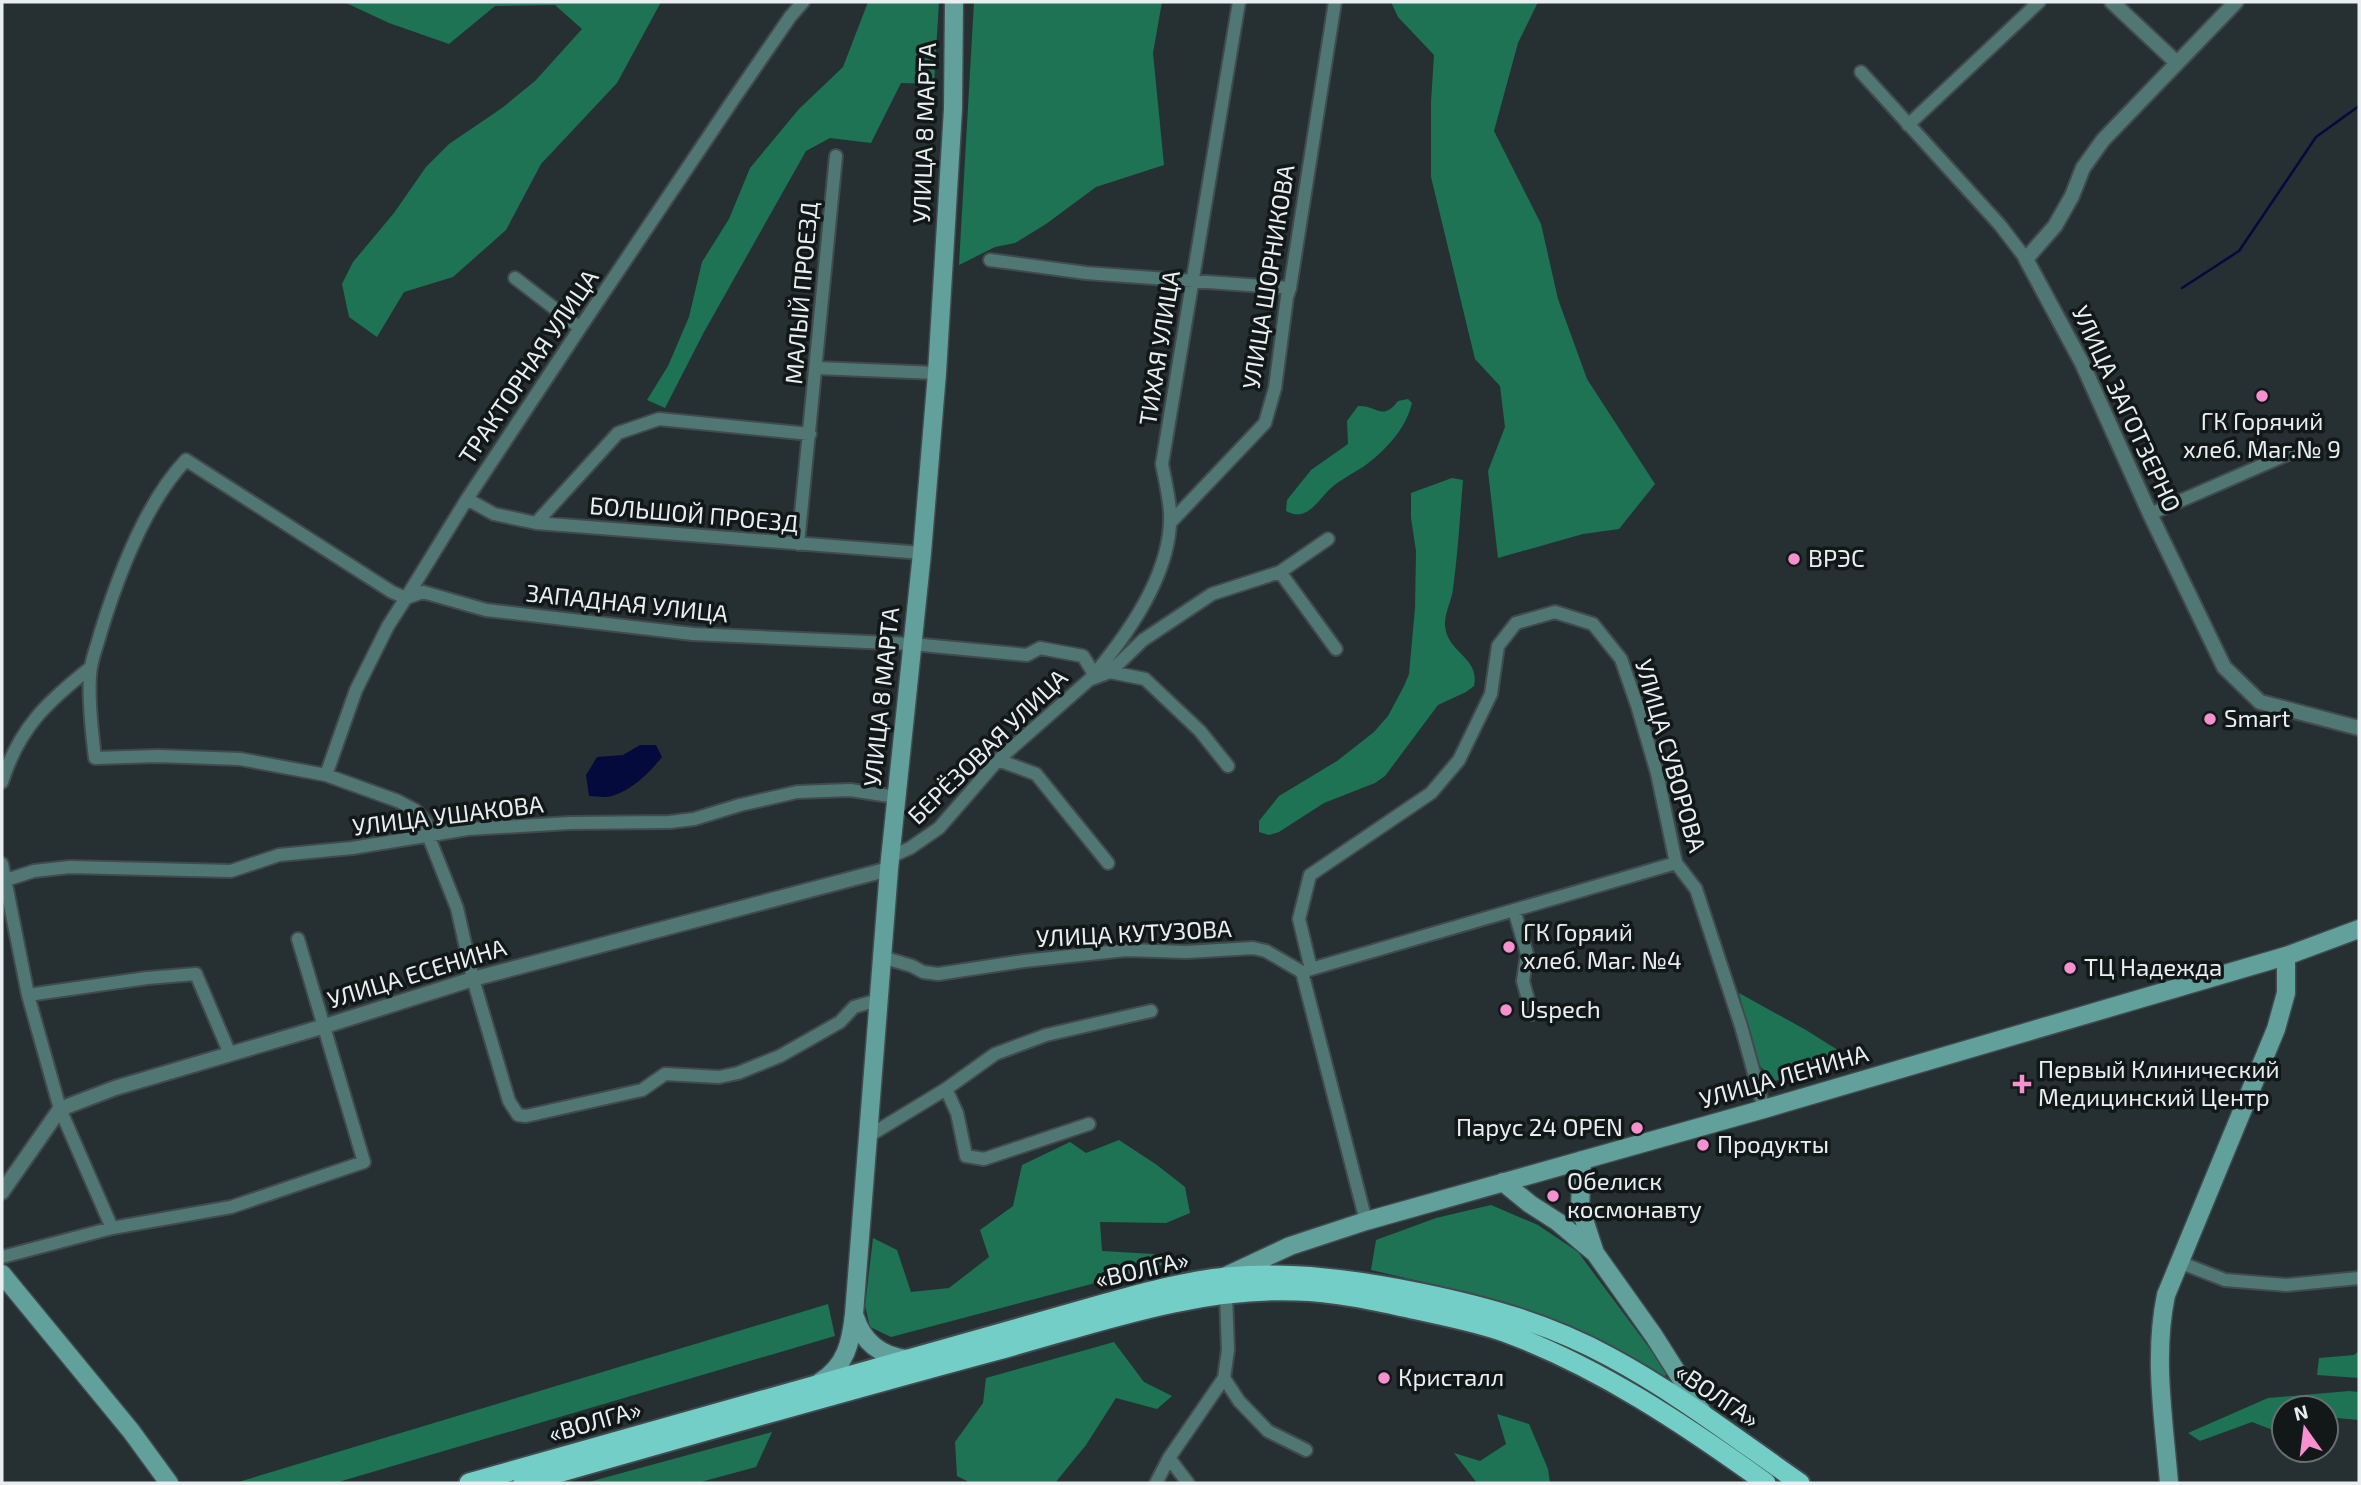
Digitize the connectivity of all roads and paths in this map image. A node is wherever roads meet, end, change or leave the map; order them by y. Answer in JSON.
{"nodes":[{"id":1,"x":803,"y":2,"type":"edge"},
{"id":2,"x":954,"y":2,"type":"edge"},
{"id":3,"x":1239,"y":2,"type":"edge"},
{"id":4,"x":1335,"y":2,"type":"edge"},
{"id":5,"x":2039,"y":2,"type":"edge"},
{"id":6,"x":2112,"y":2,"type":"edge"},
{"id":7,"x":2236,"y":2,"type":"edge"},
{"id":8,"x":2176,"y":62,"type":"junction"},
{"id":9,"x":1861,"y":72,"type":"dead end"},
{"id":10,"x":1908,"y":125,"type":"junction"},
{"id":11,"x":836,"y":156,"type":"dead end"},
{"id":12,"x":2026,"y":259,"type":"junction"},
{"id":13,"x":990,"y":260,"type":"dead end"},
{"id":14,"x":515,"y":278,"type":"dead end"},
{"id":15,"x":1192,"y":280,"type":"junction"},
{"id":16,"x":1290,"y":288,"type":"junction"},
{"id":17,"x":580,"y":328,"type":"junction"},
{"id":18,"x":817,"y":368,"type":"junction"},
{"id":19,"x":937,"y":373,"type":"junction"},
{"id":20,"x":810,"y":434,"type":"junction"},
{"id":21,"x":2304,"y":447,"type":"dead end"},
{"id":22,"x":467,"y":499,"type":"junction"},
{"id":23,"x":2150,"y":514,"type":"junction"},
{"id":24,"x":536,"y":523,"type":"junction"},
{"id":25,"x":1170,"y":523,"type":"junction"},
{"id":26,"x":1328,"y":539,"type":"dead end"},
{"id":27,"x":798,"y":544,"type":"junction"},
{"id":28,"x":922,"y":553,"type":"junction"},
{"id":29,"x":1280,"y":572,"type":"junction"},
{"id":30,"x":406,"y":597,"type":"junction"},
{"id":31,"x":912,"y":645,"type":"junction"},
{"id":32,"x":1336,"y":649,"type":"dead end"},
{"id":33,"x":90,"y":668,"type":"junction"},
{"id":34,"x":1110,"y":673,"type":"junction"},
{"id":35,"x":1091,"y":677,"type":"junction"},
{"id":36,"x":2359,"y":728,"type":"edge"},
{"id":37,"x":998,"y":760,"type":"junction"},
{"id":38,"x":1228,"y":766,"type":"dead end"},
{"id":39,"x":326,"y":775,"type":"junction"},
{"id":40,"x":2,"y":782,"type":"edge"},
{"id":41,"x":896,"y":797,"type":"junction"},
{"id":42,"x":428,"y":835,"type":"junction"},
{"id":43,"x":889,"y":863,"type":"junction"},
{"id":44,"x":1108,"y":863,"type":"dead end"},
{"id":45,"x":1676,"y":863,"type":"junction"},
{"id":46,"x":2,"y":864,"type":"edge"},
{"id":47,"x":6,"y":880,"type":"junction"},
{"id":48,"x":1514,"y":910,"type":"junction"},
{"id":49,"x":2359,"y":929,"type":"edge"},
{"id":50,"x":298,"y":939,"type":"dead end"},
{"id":51,"x":2286,"y":956,"type":"junction"},
{"id":52,"x":882,"y":957,"type":"junction"},
{"id":53,"x":1307,"y":970,"type":"junction"},
{"id":54,"x":473,"y":979,"type":"junction"},
{"id":55,"x":28,"y":995,"type":"junction"},
{"id":56,"x":878,"y":1000,"type":"junction"},
{"id":57,"x":1151,"y":1012,"type":"dead end"},
{"id":58,"x":1532,"y":1014,"type":"dead end"},
{"id":59,"x":325,"y":1027,"type":"junction"},
{"id":60,"x":230,"y":1054,"type":"junction"},
{"id":61,"x":946,"y":1089,"type":"junction"},
{"id":62,"x":60,"y":1109,"type":"junction"},
{"id":63,"x":1764,"y":1109,"type":"junction"},
{"id":64,"x":1089,"y":1124,"type":"dead end"},
{"id":65,"x":867,"y":1137,"type":"junction"},
{"id":66,"x":1582,"y":1160,"type":"junction"},
{"id":67,"x":1503,"y":1182,"type":"junction"},
{"id":68,"x":2,"y":1192,"type":"edge"},
{"id":69,"x":1580,"y":1207,"type":"junction"},
{"id":70,"x":1366,"y":1221,"type":"junction"},
{"id":71,"x":1558,"y":1222,"type":"junction"},
{"id":72,"x":111,"y":1228,"type":"junction"},
{"id":73,"x":1595,"y":1253,"type":"junction"},
{"id":74,"x":2,"y":1257,"type":"edge"},
{"id":75,"x":2179,"y":1262,"type":"junction"},
{"id":76,"x":2,"y":1274,"type":"edge"},
{"id":77,"x":2359,"y":1278,"type":"edge"},
{"id":78,"x":1225,"y":1286,"type":"junction"},
{"id":79,"x":854,"y":1314,"type":"junction"},
{"id":80,"x":907,"y":1359,"type":"junction"},
{"id":81,"x":1224,"y":1378,"type":"junction"},
{"id":82,"x":818,"y":1384,"type":"junction"},
{"id":83,"x":1707,"y":1420,"type":"junction"},
{"id":84,"x":1306,"y":1450,"type":"dead end"},
{"id":85,"x":1169,"y":1458,"type":"junction"},
{"id":86,"x":170,"y":1483,"type":"edge"},
{"id":87,"x":469,"y":1483,"type":"edge"},
{"id":88,"x":523,"y":1483,"type":"edge"},
{"id":89,"x":1156,"y":1483,"type":"edge"},
{"id":90,"x":1188,"y":1483,"type":"edge"},
{"id":91,"x":1766,"y":1483,"type":"edge"},
{"id":92,"x":1800,"y":1483,"type":"edge"},
{"id":93,"x":2169,"y":1483,"type":"edge"}],
"edges":[{"from":1,"to":17,"type":"street","name":"ТРАКТОРНАЯ УЛИЦА"},
{"from":2,"to":19,"type":"main road","name":"УЛИЦА 8 МАРТА"},
{"from":3,"to":15,"type":"street","name":"ТИХАЯ УЛИЦА"},
{"from":4,"to":16,"type":"street","name":"УЛИЦА ШОРНИКОВА"},
{"from":5,"to":10,"type":"street"},
{"from":6,"to":8,"type":"street"},
{"from":7,"to":8,"type":"street"},
{"from":8,"to":12,"type":"street"},
{"from":9,"to":10,"type":"street","name":"УЛИЦА ЗАГОТЗЕРНО"},
{"from":10,"to":12,"type":"street","name":"УЛИЦА ЗАГОТЗЕРНО"},
{"from":11,"to":18,"type":"street","name":"МАЛЫЙ ПРОЕЗД"},
{"from":12,"to":23,"type":"street","name":"УЛИЦА ЗАГОТЗЕРНО"},
{"from":13,"to":15,"type":"street"},
{"from":14,"to":17,"type":"street"},
{"from":15,"to":16,"type":"street"},
{"from":15,"to":25,"type":"street","name":"ТИХАЯ УЛИЦА"},
{"from":16,"to":25,"type":"street","name":"УЛИЦА ШОРНИКОВА"},
{"from":17,"to":22,"type":"street","name":"ТРАКТОРНАЯ УЛИЦА"},
{"from":18,"to":19,"type":"street"},
{"from":18,"to":20,"type":"street","name":"МАЛЫЙ ПРОЕЗД"},
{"from":19,"to":28,"type":"main road","name":"УЛИЦА 8 МАРТА"},
{"from":20,"to":24,"type":"street"},
{"from":20,"to":27,"type":"street","name":"МАЛЫЙ ПРОЕЗД"},
{"from":21,"to":23,"type":"street"},
{"from":22,"to":24,"type":"street","name":"БОЛЬШОЙ ПРОЕЗД"},
{"from":22,"to":30,"type":"street","name":"ТРАКТОРНАЯ УЛИЦА"},
{"from":23,"to":36,"type":"street","name":"УЛИЦА ЗАГОТЗЕРНО"},
{"from":24,"to":27,"type":"street","name":"БОЛЬШОЙ ПРОЕЗД"},
{"from":25,"to":35,"type":"street","name":"ТИХАЯ УЛИЦА"},
{"from":26,"to":29,"type":"street","name":"БЕРЁЗОВАЯ УЛИЦА"},
{"from":27,"to":28,"type":"street","name":"БОЛЬШОЙ ПРОЕЗД"},
{"from":28,"to":31,"type":"main road","name":"УЛИЦА 8 МАРТА"},
{"from":29,"to":32,"type":"street"},
{"from":29,"to":34,"type":"street","name":"БЕРЁЗОВАЯ УЛИЦА"},
{"from":30,"to":31,"type":"street","name":"ЗАПАДНАЯ УЛИЦА"},
{"from":30,"to":33,"type":"street","name":"ЗАПАДНАЯ УЛИЦА"},
{"from":30,"to":39,"type":"street","name":"ТРАКТОРНАЯ УЛИЦА"},
{"from":31,"to":35,"type":"street","name":"ЗАПАДНАЯ УЛИЦА"},
{"from":31,"to":41,"type":"main road","name":"УЛИЦА 8 МАРТА"},
{"from":33,"to":39,"type":"street"},
{"from":33,"to":40,"type":"street"},
{"from":34,"to":35,"type":"street","name":"БЕРЁЗОВАЯ УЛИЦА"},
{"from":34,"to":38,"type":"street"},
{"from":35,"to":37,"type":"street","name":"БЕРЁЗОВАЯ УЛИЦА"},
{"from":37,"to":43,"type":"street","name":"БЕРЁЗОВАЯ УЛИЦА"},
{"from":37,"to":44,"type":"street"},
{"from":39,"to":42,"type":"street"},
{"from":41,"to":42,"type":"street","name":"УЛИЦА УШАКОВА"},
{"from":41,"to":43,"type":"main road","name":"УЛИЦА 8 МАРТА"},
{"from":42,"to":47,"type":"street","name":"УЛИЦА УШАКОВА"},
{"from":42,"to":54,"type":"street"},
{"from":43,"to":52,"type":"main road","name":"УЛИЦА 8 МАРТА"},
{"from":43,"to":54,"type":"street","name":"УЛИЦА ЕСЕНИНА"},
{"from":45,"to":48,"type":"street"},
{"from":45,"to":53,"type":"street","name":"УЛИЦА СУВОРОВА"},
{"from":45,"to":63,"type":"street","name":"УЛИЦА СУВОРОВА"},
{"from":46,"to":47,"type":"street"},
{"from":47,"to":55,"type":"street"},
{"from":48,"to":53,"type":"street"},
{"from":48,"to":58,"type":"street"},
{"from":49,"to":51,"type":"main road","name":"УЛИЦА ЛЕНИНА"},
{"from":50,"to":59,"type":"street"},
{"from":51,"to":63,"type":"main road","name":"УЛИЦА ЛЕНИНА"},
{"from":51,"to":75,"type":"main road"},
{"from":52,"to":53,"type":"street","name":"УЛИЦА КУТУЗОВА"},
{"from":52,"to":56,"type":"main road","name":"УЛИЦА 8 МАРТА"},
{"from":53,"to":70,"type":"street"},
{"from":54,"to":56,"type":"street"},
{"from":54,"to":59,"type":"street","name":"УЛИЦА ЕСЕНИНА"},
{"from":55,"to":60,"type":"street"},
{"from":55,"to":62,"type":"street"},
{"from":56,"to":65,"type":"main road","name":"УЛИЦА 8 МАРТА"},
{"from":57,"to":61,"type":"street"},
{"from":59,"to":60,"type":"street","name":"УЛИЦА ЕСЕНИНА"},
{"from":59,"to":72,"type":"street"},
{"from":60,"to":62,"type":"street","name":"УЛИЦА ЕСЕНИНА"},
{"from":61,"to":64,"type":"street"},
{"from":61,"to":65,"type":"street"},
{"from":62,"to":68,"type":"street"},
{"from":62,"to":72,"type":"street"},
{"from":63,"to":66,"type":"main road","name":"УЛИЦА ЛЕНИНА"},
{"from":65,"to":79,"type":"main road","name":"УЛИЦА 8 МАРТА"},
{"from":66,"to":67,"type":"main road","name":"УЛИЦА ЛЕНИНА"},
{"from":66,"to":69,"type":"main road"},
{"from":67,"to":70,"type":"main road","name":"УЛИЦА ЛЕНИНА"},
{"from":67,"to":71,"type":"main road"},
{"from":69,"to":71,"type":"main road"},
{"from":69,"to":73,"type":"main road"},
{"from":70,"to":78,"type":"main road","name":"УЛИЦА ЛЕНИНА"},
{"from":71,"to":73,"type":"main road"},
{"from":72,"to":74,"type":"street"},
{"from":73,"to":83,"type":"main road"},
{"from":75,"to":77,"type":"street"},
{"from":75,"to":93,"type":"main road"},
{"from":76,"to":86,"type":"main road"},
{"from":78,"to":80,"type":"highway","name":"«ВОЛГА»"},
{"from":78,"to":81,"type":"street"},
{"from":78,"to":83,"type":"highway","name":"«ВОЛГА»"},
{"from":78,"to":88,"type":"highway","name":"«ВОЛГА»"},
{"from":78,"to":91,"type":"highway","name":"«ВОЛГА»"},
{"from":79,"to":80,"type":"main road"},
{"from":79,"to":82,"type":"main road","name":"УЛИЦА 8 МАРТА"},
{"from":80,"to":82,"type":"highway","name":"«ВОЛГА»"},
{"from":81,"to":84,"type":"street"},
{"from":81,"to":85,"type":"street"},
{"from":82,"to":87,"type":"highway","name":"«ВОЛГА»"},
{"from":83,"to":92,"type":"highway","name":"«ВОЛГА»"},
{"from":85,"to":89,"type":"street"},
{"from":85,"to":90,"type":"street"}]}
